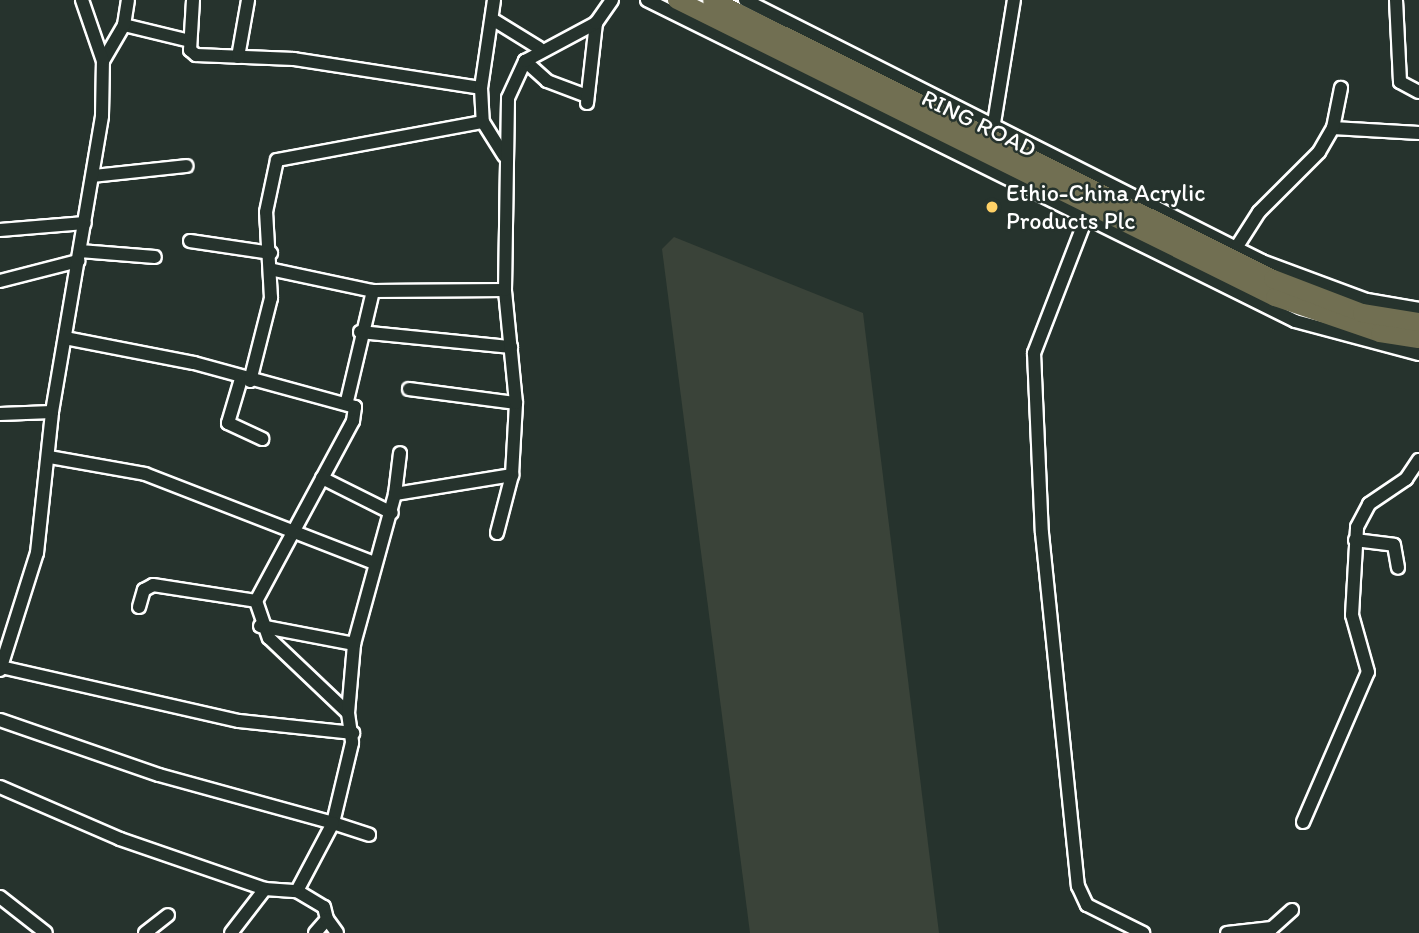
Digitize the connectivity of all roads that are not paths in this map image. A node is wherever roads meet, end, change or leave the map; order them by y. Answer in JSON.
{"nodes":[{"id":1,"x":82,"y":0,"type":"edge"},
{"id":2,"x":128,"y":0,"type":"edge"},
{"id":3,"x":194,"y":0,"type":"edge"},
{"id":4,"x":248,"y":0,"type":"edge"},
{"id":5,"x":494,"y":0,"type":"edge"},
{"id":6,"x":612,"y":0,"type":"edge"},
{"id":7,"x":647,"y":0,"type":"edge"},
{"id":8,"x":677,"y":0,"type":"edge"},
{"id":9,"x":712,"y":0,"type":"edge"},
{"id":10,"x":745,"y":0,"type":"edge"},
{"id":11,"x":1014,"y":0,"type":"edge"},
{"id":12,"x":1396,"y":0,"type":"edge"},
{"id":13,"x":492,"y":19,"type":"junction"},
{"id":14,"x":596,"y":23,"type":"junction"},
{"id":15,"x":124,"y":25,"type":"junction"},
{"id":16,"x":190,"y":41,"type":"junction"},
{"id":17,"x":539,"y":48,"type":"junction"},
{"id":18,"x":237,"y":57,"type":"junction"},
{"id":19,"x":103,"y":61,"type":"junction"},
{"id":20,"x":525,"y":61,"type":"junction"},
{"id":21,"x":481,"y":88,"type":"junction"},
{"id":22,"x":1340,"y":88,"type":"dead end"},
{"id":23,"x":1419,"y":92,"type":"edge"},
{"id":24,"x":483,"y":122,"type":"junction"},
{"id":25,"x":994,"y":123,"type":"junction"},
{"id":26,"x":1333,"y":128,"type":"junction"},
{"id":27,"x":1419,"y":133,"type":"edge"},
{"id":28,"x":504,"y":156,"type":"junction"},
{"id":29,"x":186,"y":166,"type":"dead end"},
{"id":30,"x":93,"y":176,"type":"junction"},
{"id":31,"x":1085,"y":221,"type":"junction"},
{"id":32,"x":85,"y":223,"type":"junction"},
{"id":33,"x":0,"y":230,"type":"edge"},
{"id":34,"x":190,"y":241,"type":"dead end"},
{"id":35,"x":1237,"y":248,"type":"junction"},
{"id":36,"x":271,"y":253,"type":"junction"},
{"id":37,"x":79,"y":256,"type":"junction"},
{"id":38,"x":155,"y":257,"type":"dead end"},
{"id":39,"x":274,"y":270,"type":"junction"},
{"id":40,"x":0,"y":281,"type":"edge"},
{"id":41,"x":505,"y":290,"type":"junction"},
{"id":42,"x":373,"y":291,"type":"junction"},
{"id":43,"x":1419,"y":309,"type":"edge"},
{"id":44,"x":1419,"y":322,"type":"edge"},
{"id":45,"x":360,"y":332,"type":"junction"},
{"id":46,"x":65,"y":338,"type":"junction"},
{"id":47,"x":1419,"y":339,"type":"edge"},
{"id":48,"x":511,"y":346,"type":"junction"},
{"id":49,"x":1419,"y":354,"type":"edge"},
{"id":50,"x":245,"y":380,"type":"junction"},
{"id":51,"x":409,"y":388,"type":"dead end"},
{"id":52,"x":347,"y":401,"type":"junction"},
{"id":53,"x":516,"y":402,"type":"junction"},
{"id":54,"x":52,"y":412,"type":"junction"},
{"id":55,"x":0,"y":414,"type":"edge"},
{"id":56,"x":261,"y":439,"type":"dead end"},
{"id":57,"x":400,"y":453,"type":"dead end"},
{"id":58,"x":49,"y":457,"type":"junction"},
{"id":59,"x":1419,"y":460,"type":"edge"},
{"id":60,"x":512,"y":475,"type":"junction"},
{"id":61,"x":322,"y":478,"type":"junction"},
{"id":62,"x":396,"y":495,"type":"junction"},
{"id":63,"x":392,"y":513,"type":"junction"},
{"id":64,"x":293,"y":530,"type":"junction"},
{"id":65,"x":497,"y":533,"type":"dead end"},
{"id":66,"x":1355,"y":540,"type":"junction"},
{"id":67,"x":375,"y":563,"type":"junction"},
{"id":68,"x":1398,"y":568,"type":"dead end"},
{"id":69,"x":256,"y":601,"type":"junction"},
{"id":70,"x":139,"y":607,"type":"dead end"},
{"id":71,"x":260,"y":626,"type":"junction"},
{"id":72,"x":354,"y":644,"type":"junction"},
{"id":73,"x":1,"y":668,"type":"edge"},
{"id":74,"x":348,"y":713,"type":"junction"},
{"id":75,"x":0,"y":720,"type":"edge"},
{"id":76,"x":353,"y":733,"type":"junction"},
{"id":77,"x":0,"y":787,"type":"edge"},
{"id":78,"x":1303,"y":822,"type":"dead end"},
{"id":79,"x":333,"y":823,"type":"junction"},
{"id":80,"x":369,"y":835,"type":"dead end"},
{"id":81,"x":265,"y":889,"type":"junction"},
{"id":82,"x":297,"y":891,"type":"junction"},
{"id":83,"x":0,"y":897,"type":"edge"},
{"id":84,"x":1292,"y":910,"type":"dead end"},
{"id":85,"x":168,"y":915,"type":"dead end"},
{"id":86,"x":327,"y":919,"type":"junction"},
{"id":87,"x":46,"y":933,"type":"edge"},
{"id":88,"x":145,"y":933,"type":"edge"},
{"id":89,"x":231,"y":933,"type":"edge"},
{"id":90,"x":315,"y":933,"type":"edge"},
{"id":91,"x":337,"y":933,"type":"edge"},
{"id":92,"x":1143,"y":933,"type":"edge"},
{"id":93,"x":1227,"y":933,"type":"edge"}],
"edges":[{"from":1,"to":19,"type":"street"},
{"from":2,"to":15,"type":"street"},
{"from":3,"to":16,"type":"street"},
{"from":4,"to":18,"type":"street"},
{"from":5,"to":13,"type":"street"},
{"from":6,"to":14,"type":"street"},
{"from":7,"to":31,"type":"street"},
{"from":8,"to":47,"type":"highway","name":"RING ROAD"},
{"from":9,"to":44,"type":"highway","name":"RING ROAD"},
{"from":10,"to":25,"type":"street"},
{"from":11,"to":25,"type":"street"},
{"from":12,"to":23,"type":"street"},
{"from":13,"to":17,"type":"street"},
{"from":13,"to":21,"type":"street"},
{"from":14,"to":17,"type":"street"},
{"from":14,"to":20,"type":"street"},
{"from":15,"to":16,"type":"street"},
{"from":15,"to":19,"type":"street"},
{"from":16,"to":18,"type":"street"},
{"from":17,"to":20,"type":"street"},
{"from":18,"to":21,"type":"street"},
{"from":19,"to":30,"type":"street"},
{"from":20,"to":28,"type":"street"},
{"from":21,"to":24,"type":"street"},
{"from":22,"to":26,"type":"street"},
{"from":24,"to":28,"type":"street"},
{"from":24,"to":36,"type":"street"},
{"from":25,"to":35,"type":"street"},
{"from":26,"to":27,"type":"street"},
{"from":26,"to":35,"type":"street"},
{"from":28,"to":41,"type":"street"},
{"from":29,"to":30,"type":"street"},
{"from":30,"to":32,"type":"street"},
{"from":31,"to":49,"type":"street"},
{"from":31,"to":92,"type":"street"},
{"from":32,"to":33,"type":"street"},
{"from":32,"to":37,"type":"street"},
{"from":34,"to":36,"type":"street"},
{"from":35,"to":43,"type":"street"},
{"from":36,"to":39,"type":"street"},
{"from":37,"to":38,"type":"street"},
{"from":37,"to":40,"type":"street"},
{"from":37,"to":46,"type":"street"},
{"from":39,"to":42,"type":"street"},
{"from":39,"to":50,"type":"street"},
{"from":41,"to":42,"type":"street"},
{"from":41,"to":48,"type":"street"},
{"from":42,"to":45,"type":"street"},
{"from":45,"to":48,"type":"street"},
{"from":45,"to":52,"type":"street"},
{"from":46,"to":50,"type":"street"},
{"from":46,"to":54,"type":"street"},
{"from":48,"to":53,"type":"street"},
{"from":50,"to":52,"type":"street"},
{"from":50,"to":56,"type":"street"},
{"from":51,"to":53,"type":"street"},
{"from":52,"to":61,"type":"street"},
{"from":53,"to":60,"type":"street"},
{"from":54,"to":55,"type":"street"},
{"from":54,"to":58,"type":"street"},
{"from":57,"to":62,"type":"street"},
{"from":58,"to":64,"type":"street"},
{"from":58,"to":73,"type":"street"},
{"from":59,"to":66,"type":"street"},
{"from":60,"to":62,"type":"street"},
{"from":60,"to":65,"type":"street"},
{"from":61,"to":63,"type":"street"},
{"from":61,"to":64,"type":"street"},
{"from":62,"to":63,"type":"street"},
{"from":63,"to":67,"type":"street"},
{"from":64,"to":67,"type":"street"},
{"from":64,"to":69,"type":"street"},
{"from":66,"to":68,"type":"street"},
{"from":66,"to":78,"type":"street"},
{"from":67,"to":72,"type":"street"},
{"from":69,"to":70,"type":"street"},
{"from":69,"to":71,"type":"street"},
{"from":71,"to":72,"type":"street"},
{"from":71,"to":74,"type":"street"},
{"from":72,"to":74,"type":"street"},
{"from":73,"to":76,"type":"street"},
{"from":74,"to":76,"type":"street"},
{"from":75,"to":79,"type":"street"},
{"from":76,"to":79,"type":"street"},
{"from":77,"to":81,"type":"street"},
{"from":79,"to":80,"type":"street"},
{"from":79,"to":82,"type":"street"},
{"from":81,"to":82,"type":"street"},
{"from":81,"to":89,"type":"street"},
{"from":82,"to":86,"type":"street"},
{"from":83,"to":87,"type":"street"},
{"from":84,"to":93,"type":"street"},
{"from":85,"to":88,"type":"street"},
{"from":86,"to":90,"type":"street"},
{"from":86,"to":91,"type":"street"}]}
